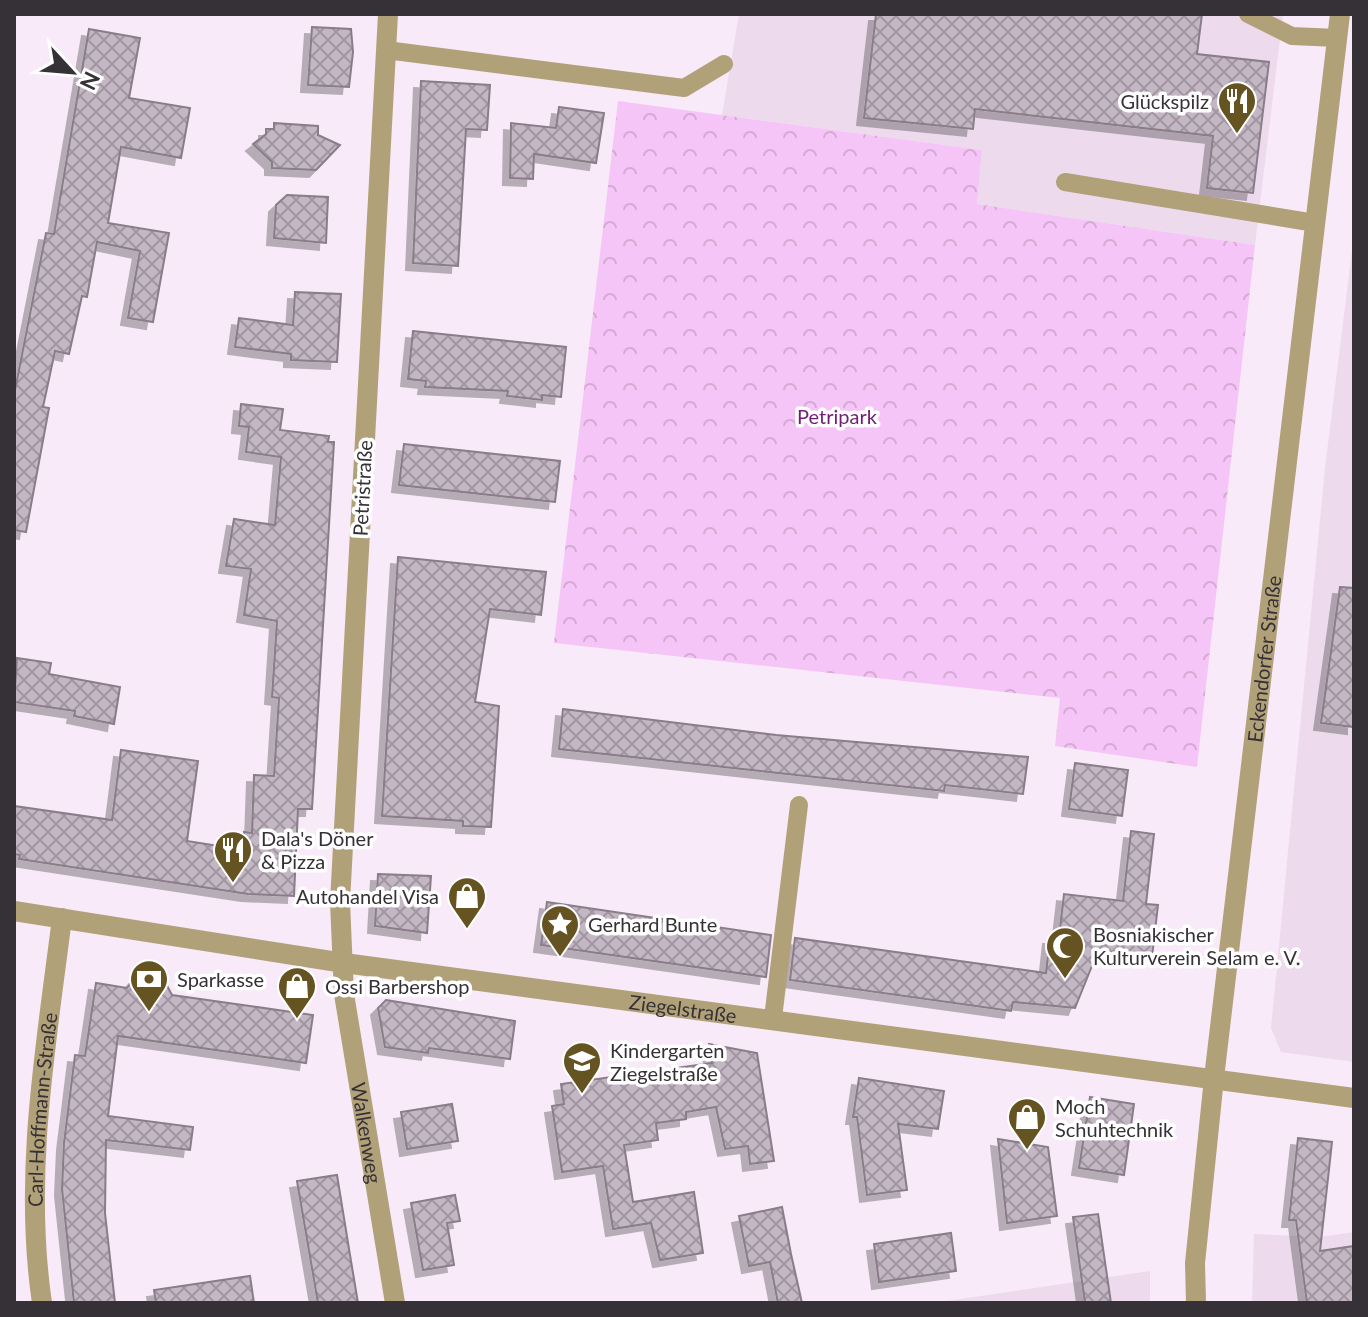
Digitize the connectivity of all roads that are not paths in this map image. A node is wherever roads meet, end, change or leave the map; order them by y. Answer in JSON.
{"nodes":[{"id":1,"x":388,"y":14,"type":"edge"},
{"id":2,"x":1248,"y":14,"type":"edge"},
{"id":3,"x":1340,"y":14,"type":"edge"},
{"id":4,"x":1337,"y":38,"type":"junction"},
{"id":5,"x":386,"y":50,"type":"junction"},
{"id":6,"x":724,"y":64,"type":"dead end"},
{"id":7,"x":1065,"y":182,"type":"dead end"},
{"id":8,"x":1315,"y":223,"type":"junction"},
{"id":9,"x":799,"y":805,"type":"dead end"},
{"id":10,"x":14,"y":911,"type":"edge"},
{"id":11,"x":62,"y":918,"type":"junction"},
{"id":12,"x":344,"y":963,"type":"junction"},
{"id":13,"x":773,"y":1018,"type":"junction"},
{"id":14,"x":1214,"y":1078,"type":"junction"},
{"id":15,"x":1354,"y":1098,"type":"edge"},
{"id":16,"x":42,"y":1303,"type":"edge"},
{"id":17,"x":395,"y":1303,"type":"edge"},
{"id":18,"x":1196,"y":1303,"type":"edge"}],
"edges":[{"from":1,"to":5,"type":"street","name":"Petristraße"},
{"from":2,"to":4,"type":"lane"},
{"from":3,"to":4,"type":"street","name":"Eckendorfer Straße"},
{"from":4,"to":8,"type":"street","name":"Eckendorfer Straße"},
{"from":5,"to":6,"type":"lane"},
{"from":5,"to":12,"type":"street","name":"Petristraße"},
{"from":7,"to":8,"type":"lane"},
{"from":8,"to":14,"type":"street","name":"Eckendorfer Straße"},
{"from":9,"to":13,"type":"lane"},
{"from":10,"to":11,"type":"street","name":"Ziegelstraße"},
{"from":11,"to":12,"type":"street","name":"Ziegelstraße"},
{"from":11,"to":16,"type":"street","name":"Carl-Hoffmann-Straße"},
{"from":12,"to":13,"type":"street","name":"Ziegelstraße"},
{"from":12,"to":17,"type":"street","name":"Walkenweg"},
{"from":13,"to":14,"type":"street","name":"Ziegelstraße"},
{"from":14,"to":15,"type":"street","name":"Ziegelstraße"},
{"from":14,"to":18,"type":"street","name":"Eckendorfer Straße"}]}
